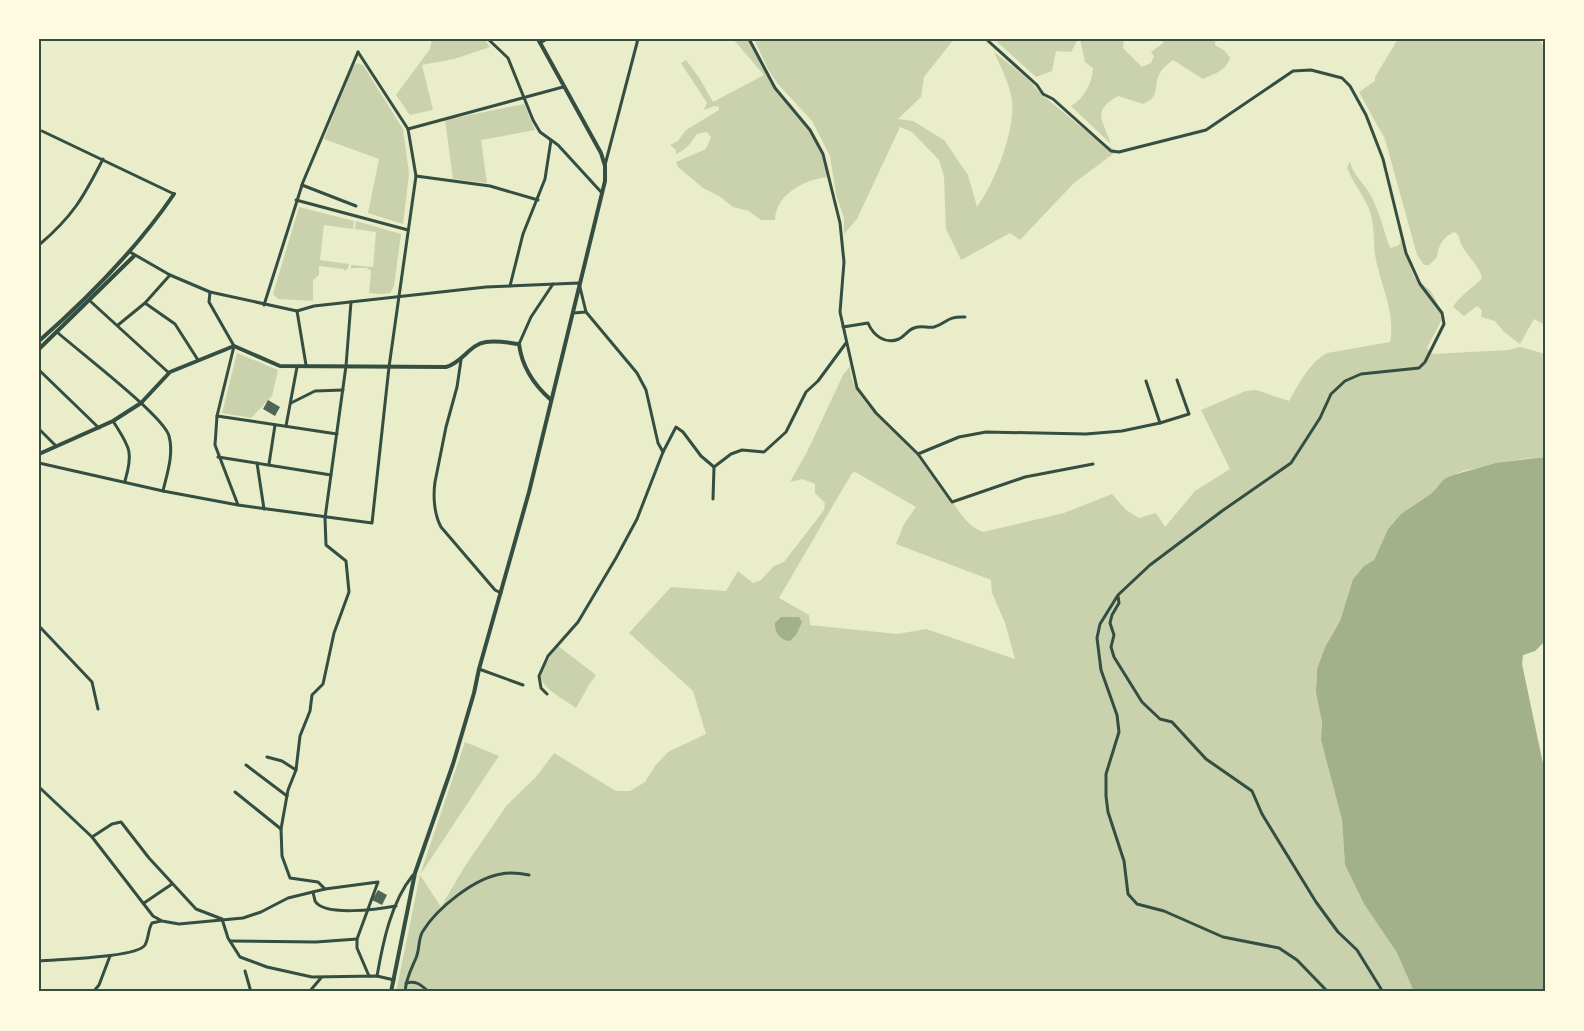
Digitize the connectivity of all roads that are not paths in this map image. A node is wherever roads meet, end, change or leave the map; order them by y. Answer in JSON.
{"nodes":[{"id":1,"x":488,"y":39,"type":"edge"},
{"id":2,"x":547,"y":39,"type":"edge"},
{"id":3,"x":638,"y":39,"type":"edge"},
{"id":4,"x":749,"y":39,"type":"edge"},
{"id":5,"x":986,"y":39,"type":"edge"},
{"id":6,"x":539,"y":41,"type":"edge"},
{"id":7,"x":563,"y":87,"type":"junction"},
{"id":8,"x":524,"y":96,"type":"junction"},
{"id":9,"x":408,"y":129,"type":"junction"},
{"id":10,"x":42,"y":131,"type":"dead end"},
{"id":11,"x":551,"y":140,"type":"junction"},
{"id":12,"x":104,"y":159,"type":"junction"},
{"id":13,"x":605,"y":166,"type":"junction"},
{"id":14,"x":416,"y":176,"type":"junction"},
{"id":15,"x":302,"y":185,"type":"junction"},
{"id":16,"x":174,"y":194,"type":"joint"},
{"id":17,"x":603,"y":194,"type":"junction"},
{"id":18,"x":296,"y":200,"type":"junction"},
{"id":19,"x":538,"y":200,"type":"junction"},
{"id":20,"x":356,"y":206,"type":"dead end"},
{"id":21,"x":408,"y":230,"type":"junction"},
{"id":22,"x":39,"y":245,"type":"edge"},
{"id":23,"x":130,"y":252,"type":"junction"},
{"id":24,"x":134,"y":256,"type":"junction"},
{"id":25,"x":170,"y":275,"type":"junction"},
{"id":26,"x":579,"y":283,"type":"junction"},
{"id":27,"x":553,"y":284,"type":"junction"},
{"id":28,"x":510,"y":286,"type":"junction"},
{"id":29,"x":210,"y":292,"type":"junction"},
{"id":30,"x":399,"y":296,"type":"junction"},
{"id":31,"x":86,"y":297,"type":"junction"},
{"id":32,"x":90,"y":301,"type":"junction"},
{"id":33,"x":351,"y":302,"type":"junction"},
{"id":34,"x":145,"y":303,"type":"junction"},
{"id":35,"x":264,"y":305,"type":"junction"},
{"id":36,"x":297,"y":311,"type":"junction"},
{"id":37,"x":586,"y":312,"type":"junction"},
{"id":38,"x":572,"y":313,"type":"junction"},
{"id":39,"x":965,"y":317,"type":"dead end"},
{"id":40,"x":118,"y":325,"type":"junction"},
{"id":41,"x":843,"y":327,"type":"junction"},
{"id":42,"x":53,"y":328,"type":"junction"},
{"id":43,"x":57,"y":332,"type":"junction"},
{"id":44,"x":39,"y":341,"type":"edge"},
{"id":45,"x":846,"y":343,"type":"junction"},
{"id":46,"x":519,"y":344,"type":"junction"},
{"id":47,"x":234,"y":346,"type":"junction"},
{"id":48,"x":39,"y":349,"type":"edge"},
{"id":49,"x":461,"y":360,"type":"junction"},
{"id":50,"x":198,"y":361,"type":"junction"},
{"id":51,"x":306,"y":366,"type":"junction"},
{"id":52,"x":346,"y":366,"type":"junction"},
{"id":53,"x":297,"y":367,"type":"junction"},
{"id":54,"x":389,"y":367,"type":"junction"},
{"id":55,"x":39,"y":370,"type":"edge"},
{"id":56,"x":169,"y":373,"type":"junction"},
{"id":57,"x":1177,"y":380,"type":"dead end"},
{"id":58,"x":1146,"y":381,"type":"dead end"},
{"id":59,"x":343,"y":390,"type":"junction"},
{"id":60,"x":551,"y":400,"type":"junction"},
{"id":61,"x":141,"y":403,"type":"junction"},
{"id":62,"x":291,"y":403,"type":"junction"},
{"id":63,"x":217,"y":416,"type":"junction"},
{"id":64,"x":113,"y":421,"type":"junction"},
{"id":65,"x":1160,"y":423,"type":"junction"},
{"id":66,"x":274,"y":424,"type":"junction"},
{"id":67,"x":286,"y":426,"type":"junction"},
{"id":68,"x":99,"y":428,"type":"junction"},
{"id":69,"x":39,"y":429,"type":"edge"},
{"id":70,"x":337,"y":434,"type":"junction"},
{"id":71,"x":56,"y":446,"type":"junction"},
{"id":72,"x":663,"y":452,"type":"junction"},
{"id":73,"x":39,"y":454,"type":"edge"},
{"id":74,"x":918,"y":454,"type":"junction"},
{"id":75,"x":218,"y":457,"type":"junction"},
{"id":76,"x":256,"y":463,"type":"junction"},
{"id":77,"x":39,"y":464,"type":"edge"},
{"id":78,"x":1093,"y":464,"type":"dead end"},
{"id":79,"x":269,"y":465,"type":"junction"},
{"id":80,"x":714,"y":467,"type":"junction"},
{"id":81,"x":331,"y":475,"type":"junction"},
{"id":82,"x":125,"y":481,"type":"junction"},
{"id":83,"x":163,"y":491,"type":"junction"},
{"id":84,"x":713,"y":499,"type":"dead end"},
{"id":85,"x":238,"y":505,"type":"junction"},
{"id":86,"x":264,"y":509,"type":"junction"},
{"id":87,"x":325,"y":518,"type":"junction"},
{"id":88,"x":501,"y":592,"type":"junction"},
{"id":89,"x":1118,"y":595,"type":"junction"},
{"id":90,"x":39,"y":627,"type":"edge"},
{"id":91,"x":479,"y":669,"type":"junction"},
{"id":92,"x":523,"y":685,"type":"dead end"},
{"id":93,"x":547,"y":694,"type":"dead end"},
{"id":94,"x":98,"y":709,"type":"dead end"},
{"id":95,"x":267,"y":757,"type":"dead end"},
{"id":96,"x":246,"y":765,"type":"dead end"},
{"id":97,"x":296,"y":770,"type":"junction"},
{"id":98,"x":39,"y":788,"type":"edge"},
{"id":99,"x":236,"y":792,"type":"dead end"},
{"id":100,"x":287,"y":796,"type":"junction"},
{"id":101,"x":281,"y":829,"type":"junction"},
{"id":102,"x":92,"y":837,"type":"junction"},
{"id":103,"x":414,"y":873,"type":"junction"},
{"id":104,"x":529,"y":875,"type":"dead end"},
{"id":105,"x":172,"y":884,"type":"junction"},
{"id":106,"x":325,"y":889,"type":"junction"},
{"id":107,"x":313,"y":892,"type":"junction"},
{"id":108,"x":144,"y":904,"type":"junction"},
{"id":109,"x":396,"y":906,"type":"junction"},
{"id":110,"x":366,"y":911,"type":"junction"},
{"id":111,"x":222,"y":919,"type":"junction"},
{"id":112,"x":162,"y":921,"type":"junction"},
{"id":113,"x":357,"y":939,"type":"junction"},
{"id":114,"x":229,"y":941,"type":"junction"},
{"id":115,"x":110,"y":956,"type":"junction"},
{"id":116,"x":39,"y":961,"type":"edge"},
{"id":117,"x":245,"y":971,"type":"dead end"},
{"id":118,"x":369,"y":976,"type":"junction"},
{"id":119,"x":378,"y":976,"type":"junction"},
{"id":120,"x":321,"y":978,"type":"junction"},
{"id":121,"x":394,"y":980,"type":"junction"},
{"id":122,"x":406,"y":983,"type":"junction"},
{"id":123,"x":93,"y":992,"type":"edge"},
{"id":124,"x":251,"y":992,"type":"edge"},
{"id":125,"x":309,"y":992,"type":"edge"},
{"id":126,"x":391,"y":992,"type":"edge"},
{"id":127,"x":405,"y":992,"type":"edge"},
{"id":128,"x":429,"y":992,"type":"edge"},
{"id":129,"x":1328,"y":992,"type":"edge"},
{"id":130,"x":1383,"y":992,"type":"edge"}],
"edges":[{"from":1,"to":8,"type":"street"},
{"from":2,"to":6,"type":"street"},
{"from":3,"to":13,"type":"street"},
{"from":4,"to":41,"type":"street"},
{"from":5,"to":89,"type":"street"},
{"from":6,"to":7,"type":"main road"},
{"from":7,"to":8,"type":"street"},
{"from":7,"to":13,"type":"main road"},
{"from":8,"to":9,"type":"street"},
{"from":8,"to":11,"type":"street"},
{"from":9,"to":14,"type":"street"},
{"from":9,"to":15,"type":"street"},
{"from":10,"to":12,"type":"street"},
{"from":11,"to":17,"type":"street"},
{"from":11,"to":19,"type":"street"},
{"from":12,"to":16,"type":"street"},
{"from":12,"to":22,"type":"street"},
{"from":13,"to":17,"type":"main road"},
{"from":14,"to":19,"type":"street"},
{"from":14,"to":21,"type":"street"},
{"from":15,"to":18,"type":"street"},
{"from":15,"to":20,"type":"street"},
{"from":16,"to":23,"type":"main road"},
{"from":17,"to":26,"type":"main road"},
{"from":18,"to":21,"type":"street"},
{"from":18,"to":35,"type":"street"},
{"from":19,"to":28,"type":"street"},
{"from":21,"to":30,"type":"street"},
{"from":23,"to":24,"type":"street"},
{"from":23,"to":31,"type":"main road"},
{"from":24,"to":25,"type":"street"},
{"from":24,"to":32,"type":"main road"},
{"from":25,"to":29,"type":"street"},
{"from":25,"to":34,"type":"street"},
{"from":26,"to":27,"type":"street"},
{"from":26,"to":37,"type":"street"},
{"from":26,"to":38,"type":"main road"},
{"from":27,"to":28,"type":"street"},
{"from":27,"to":46,"type":"street"},
{"from":28,"to":30,"type":"street"},
{"from":29,"to":35,"type":"street"},
{"from":29,"to":47,"type":"street"},
{"from":30,"to":33,"type":"street"},
{"from":30,"to":54,"type":"street"},
{"from":31,"to":32,"type":"street"},
{"from":31,"to":42,"type":"main road"},
{"from":32,"to":40,"type":"street"},
{"from":32,"to":43,"type":"main road"},
{"from":33,"to":36,"type":"street"},
{"from":33,"to":52,"type":"street"},
{"from":34,"to":40,"type":"street"},
{"from":34,"to":50,"type":"street"},
{"from":35,"to":36,"type":"street"},
{"from":36,"to":51,"type":"street"},
{"from":37,"to":38,"type":"street"},
{"from":37,"to":72,"type":"street"},
{"from":38,"to":60,"type":"main road"},
{"from":39,"to":41,"type":"street"},
{"from":40,"to":56,"type":"street"},
{"from":41,"to":45,"type":"street"},
{"from":42,"to":43,"type":"street"},
{"from":42,"to":44,"type":"main road"},
{"from":43,"to":48,"type":"main road"},
{"from":43,"to":61,"type":"street"},
{"from":45,"to":74,"type":"street"},
{"from":45,"to":80,"type":"street"},
{"from":46,"to":49,"type":"main road"},
{"from":46,"to":60,"type":"main road"},
{"from":47,"to":50,"type":"main road"},
{"from":47,"to":53,"type":"main road"},
{"from":47,"to":63,"type":"street"},
{"from":49,"to":54,"type":"main road"},
{"from":49,"to":88,"type":"street"},
{"from":50,"to":56,"type":"main road"},
{"from":51,"to":52,"type":"main road"},
{"from":51,"to":53,"type":"main road"},
{"from":52,"to":54,"type":"main road"},
{"from":52,"to":59,"type":"street"},
{"from":53,"to":62,"type":"street"},
{"from":54,"to":87,"type":"street"},
{"from":55,"to":68,"type":"street"},
{"from":56,"to":61,"type":"main road"},
{"from":57,"to":65,"type":"street"},
{"from":58,"to":65,"type":"street"},
{"from":59,"to":62,"type":"street"},
{"from":59,"to":70,"type":"street"},
{"from":60,"to":88,"type":"main road"},
{"from":61,"to":64,"type":"main road"},
{"from":61,"to":83,"type":"street"},
{"from":62,"to":67,"type":"street"},
{"from":63,"to":66,"type":"street"},
{"from":63,"to":75,"type":"street"},
{"from":64,"to":68,"type":"main road"},
{"from":64,"to":82,"type":"street"},
{"from":65,"to":74,"type":"street"},
{"from":66,"to":67,"type":"street"},
{"from":66,"to":79,"type":"street"},
{"from":67,"to":70,"type":"street"},
{"from":68,"to":71,"type":"main road"},
{"from":69,"to":71,"type":"street"},
{"from":70,"to":81,"type":"street"},
{"from":71,"to":73,"type":"main road"},
{"from":72,"to":80,"type":"street"},
{"from":72,"to":93,"type":"street"},
{"from":74,"to":78,"type":"street"},
{"from":75,"to":76,"type":"street"},
{"from":75,"to":85,"type":"street"},
{"from":76,"to":79,"type":"street"},
{"from":76,"to":86,"type":"street"},
{"from":77,"to":82,"type":"street"},
{"from":79,"to":81,"type":"street"},
{"from":80,"to":84,"type":"street"},
{"from":81,"to":87,"type":"street"},
{"from":82,"to":83,"type":"street"},
{"from":83,"to":85,"type":"street"},
{"from":85,"to":86,"type":"street"},
{"from":86,"to":87,"type":"street"},
{"from":87,"to":97,"type":"street"},
{"from":88,"to":91,"type":"main road"},
{"from":89,"to":129,"type":"street"},
{"from":89,"to":130,"type":"street"},
{"from":90,"to":94,"type":"street"},
{"from":91,"to":92,"type":"street"},
{"from":91,"to":103,"type":"main road"},
{"from":95,"to":97,"type":"street"},
{"from":96,"to":100,"type":"street"},
{"from":97,"to":100,"type":"street"},
{"from":98,"to":102,"type":"street"},
{"from":99,"to":101,"type":"street"},
{"from":100,"to":101,"type":"street"},
{"from":101,"to":106,"type":"street"},
{"from":102,"to":105,"type":"street"},
{"from":102,"to":108,"type":"street"},
{"from":103,"to":109,"type":"street"},
{"from":103,"to":121,"type":"main road"},
{"from":104,"to":122,"type":"street"},
{"from":105,"to":108,"type":"street"},
{"from":105,"to":111,"type":"street"},
{"from":106,"to":107,"type":"street"},
{"from":106,"to":110,"type":"street"},
{"from":107,"to":110,"type":"street"},
{"from":107,"to":111,"type":"street"},
{"from":108,"to":112,"type":"street"},
{"from":109,"to":110,"type":"street"},
{"from":109,"to":119,"type":"street"},
{"from":110,"to":113,"type":"street"},
{"from":111,"to":112,"type":"street"},
{"from":111,"to":114,"type":"street"},
{"from":112,"to":115,"type":"street"},
{"from":113,"to":114,"type":"street"},
{"from":113,"to":118,"type":"street"},
{"from":114,"to":120,"type":"street"},
{"from":115,"to":116,"type":"street"},
{"from":115,"to":123,"type":"street"},
{"from":117,"to":124,"type":"street"},
{"from":118,"to":119,"type":"street"},
{"from":118,"to":120,"type":"street"},
{"from":119,"to":121,"type":"street"},
{"from":120,"to":125,"type":"street"},
{"from":121,"to":126,"type":"main road"},
{"from":122,"to":127,"type":"street"},
{"from":122,"to":128,"type":"street"}]}
